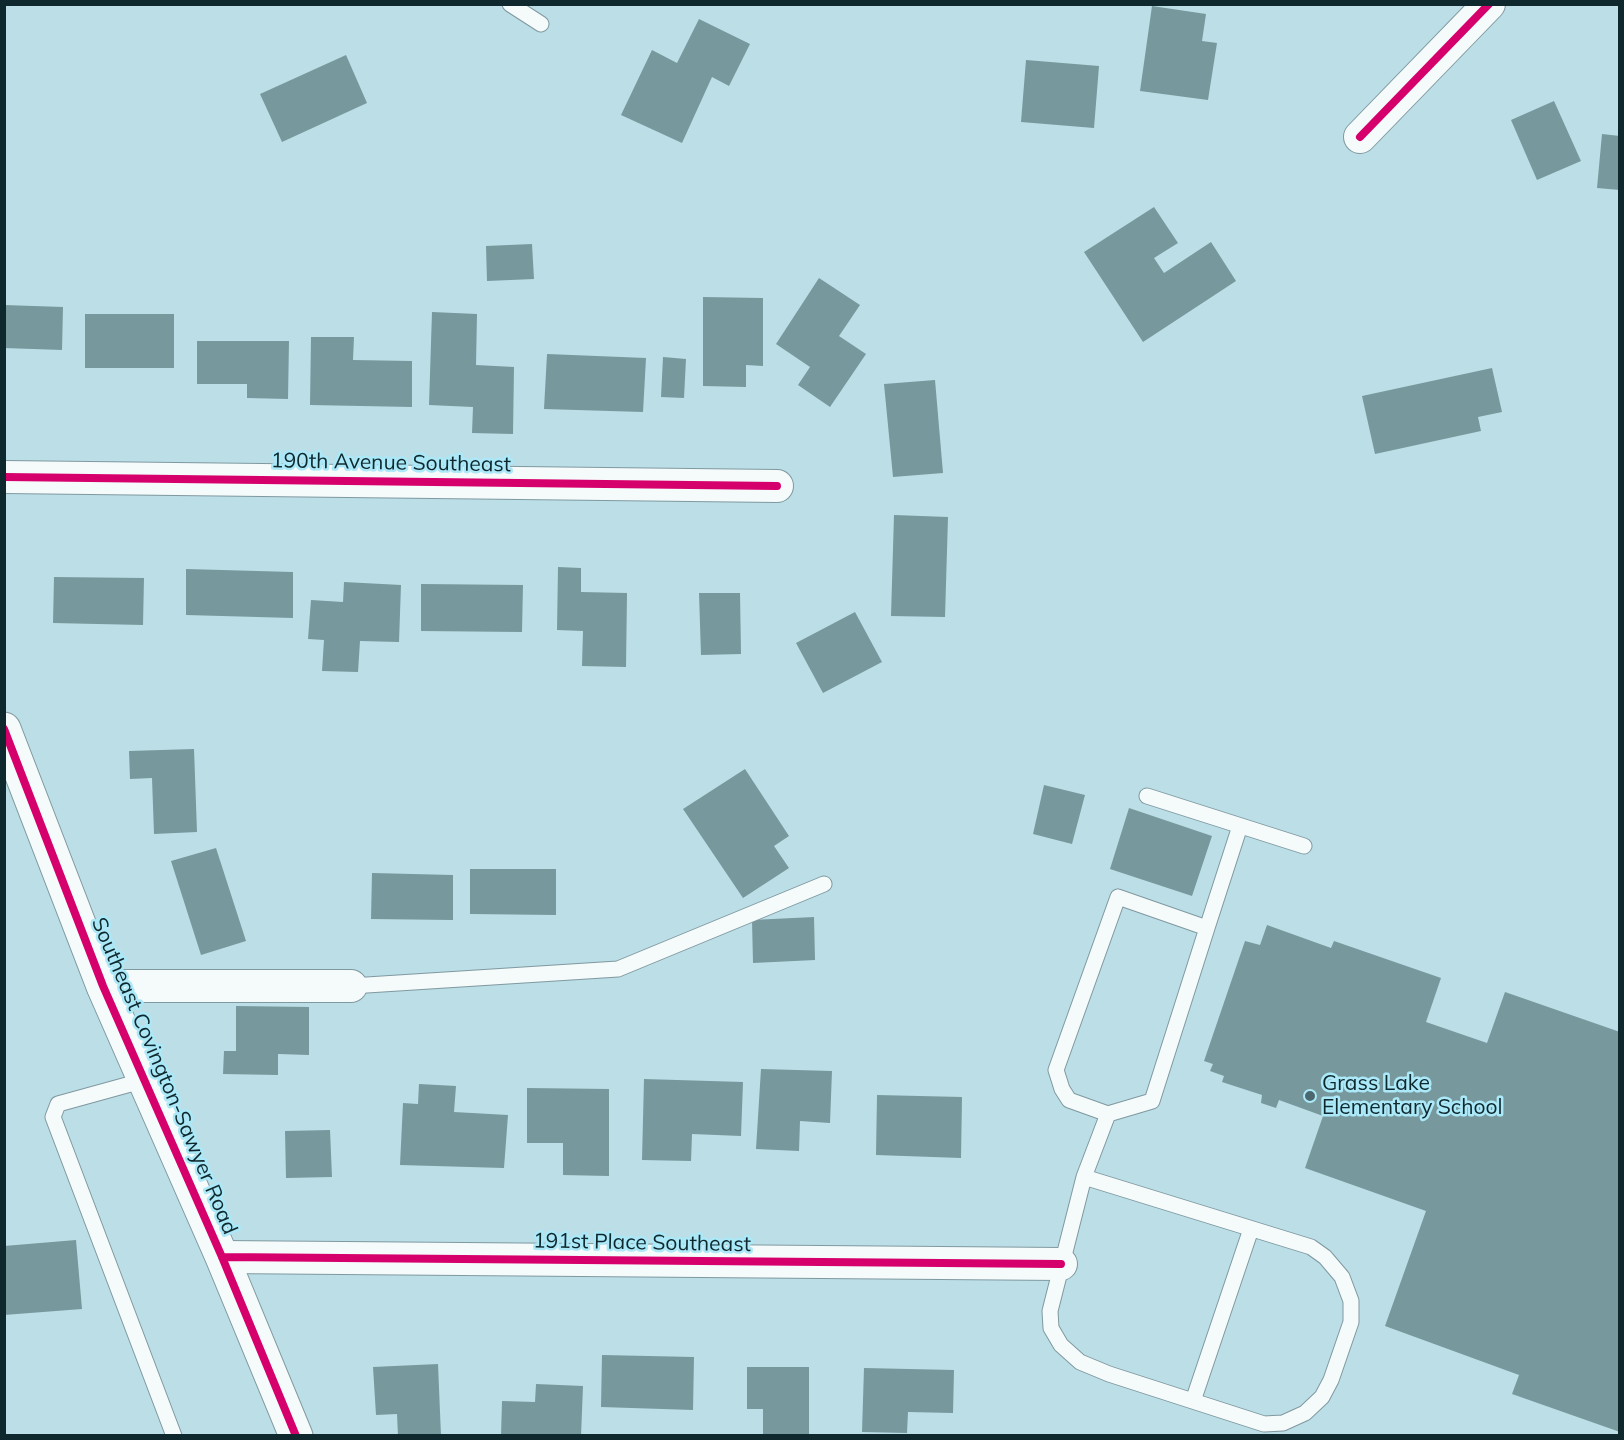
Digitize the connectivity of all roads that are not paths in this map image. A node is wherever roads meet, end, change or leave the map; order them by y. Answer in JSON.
{"nodes":[{"id":1,"x":510,"y":4,"type":"edge"},
{"id":2,"x":1489,"y":4,"type":"edge"},
{"id":3,"x":541,"y":24,"type":"dead end"},
{"id":4,"x":1360,"y":138,"type":"dead end"},
{"id":5,"x":4,"y":477,"type":"edge"},
{"id":6,"x":777,"y":486,"type":"dead end"},
{"id":7,"x":6,"y":737,"type":"edge"},
{"id":8,"x":1147,"y":796,"type":"dead end"},
{"id":9,"x":1240,"y":826,"type":"junction"},
{"id":10,"x":1304,"y":846,"type":"dead end"},
{"id":11,"x":824,"y":884,"type":"dead end"},
{"id":12,"x":1207,"y":928,"type":"junction"},
{"id":13,"x":104,"y":986,"type":"junction"},
{"id":14,"x":351,"y":986,"type":"joint"},
{"id":15,"x":145,"y":1080,"type":"junction"},
{"id":16,"x":1108,"y":1114,"type":"junction"},
{"id":17,"x":1084,"y":1177,"type":"junction"},
{"id":18,"x":1251,"y":1228,"type":"junction"},
{"id":19,"x":222,"y":1257,"type":"junction"},
{"id":20,"x":1061,"y":1264,"type":"junction"},
{"id":21,"x":1193,"y":1401,"type":"junction"},
{"id":22,"x":174,"y":1436,"type":"edge"},
{"id":23,"x":296,"y":1436,"type":"edge"}],
"edges":[{"from":1,"to":3,"type":"lane"},
{"from":2,"to":4,"type":"street"},
{"from":5,"to":6,"type":"street","name":"190th Avenue Southeast"},
{"from":7,"to":13,"type":"street","name":"Southeast Covington-Sawyer Road"},
{"from":8,"to":9,"type":"lane"},
{"from":9,"to":10,"type":"lane"},
{"from":9,"to":12,"type":"lane"},
{"from":11,"to":14,"type":"lane"},
{"from":12,"to":16,"type":"lane"},
{"from":12,"to":16,"type":"lane"},
{"from":13,"to":14,"type":"street"},
{"from":13,"to":15,"type":"street","name":"Southeast Covington-Sawyer Road"},
{"from":15,"to":19,"type":"street","name":"Southeast Covington-Sawyer Road"},
{"from":15,"to":22,"type":"lane"},
{"from":16,"to":17,"type":"lane"},
{"from":17,"to":18,"type":"lane"},
{"from":17,"to":20,"type":"lane"},
{"from":18,"to":21,"type":"lane"},
{"from":18,"to":21,"type":"lane"},
{"from":19,"to":20,"type":"street","name":"191st Place Southeast"},
{"from":19,"to":23,"type":"street","name":"Southeast Covington-Sawyer Road"},
{"from":20,"to":21,"type":"lane"}]}
